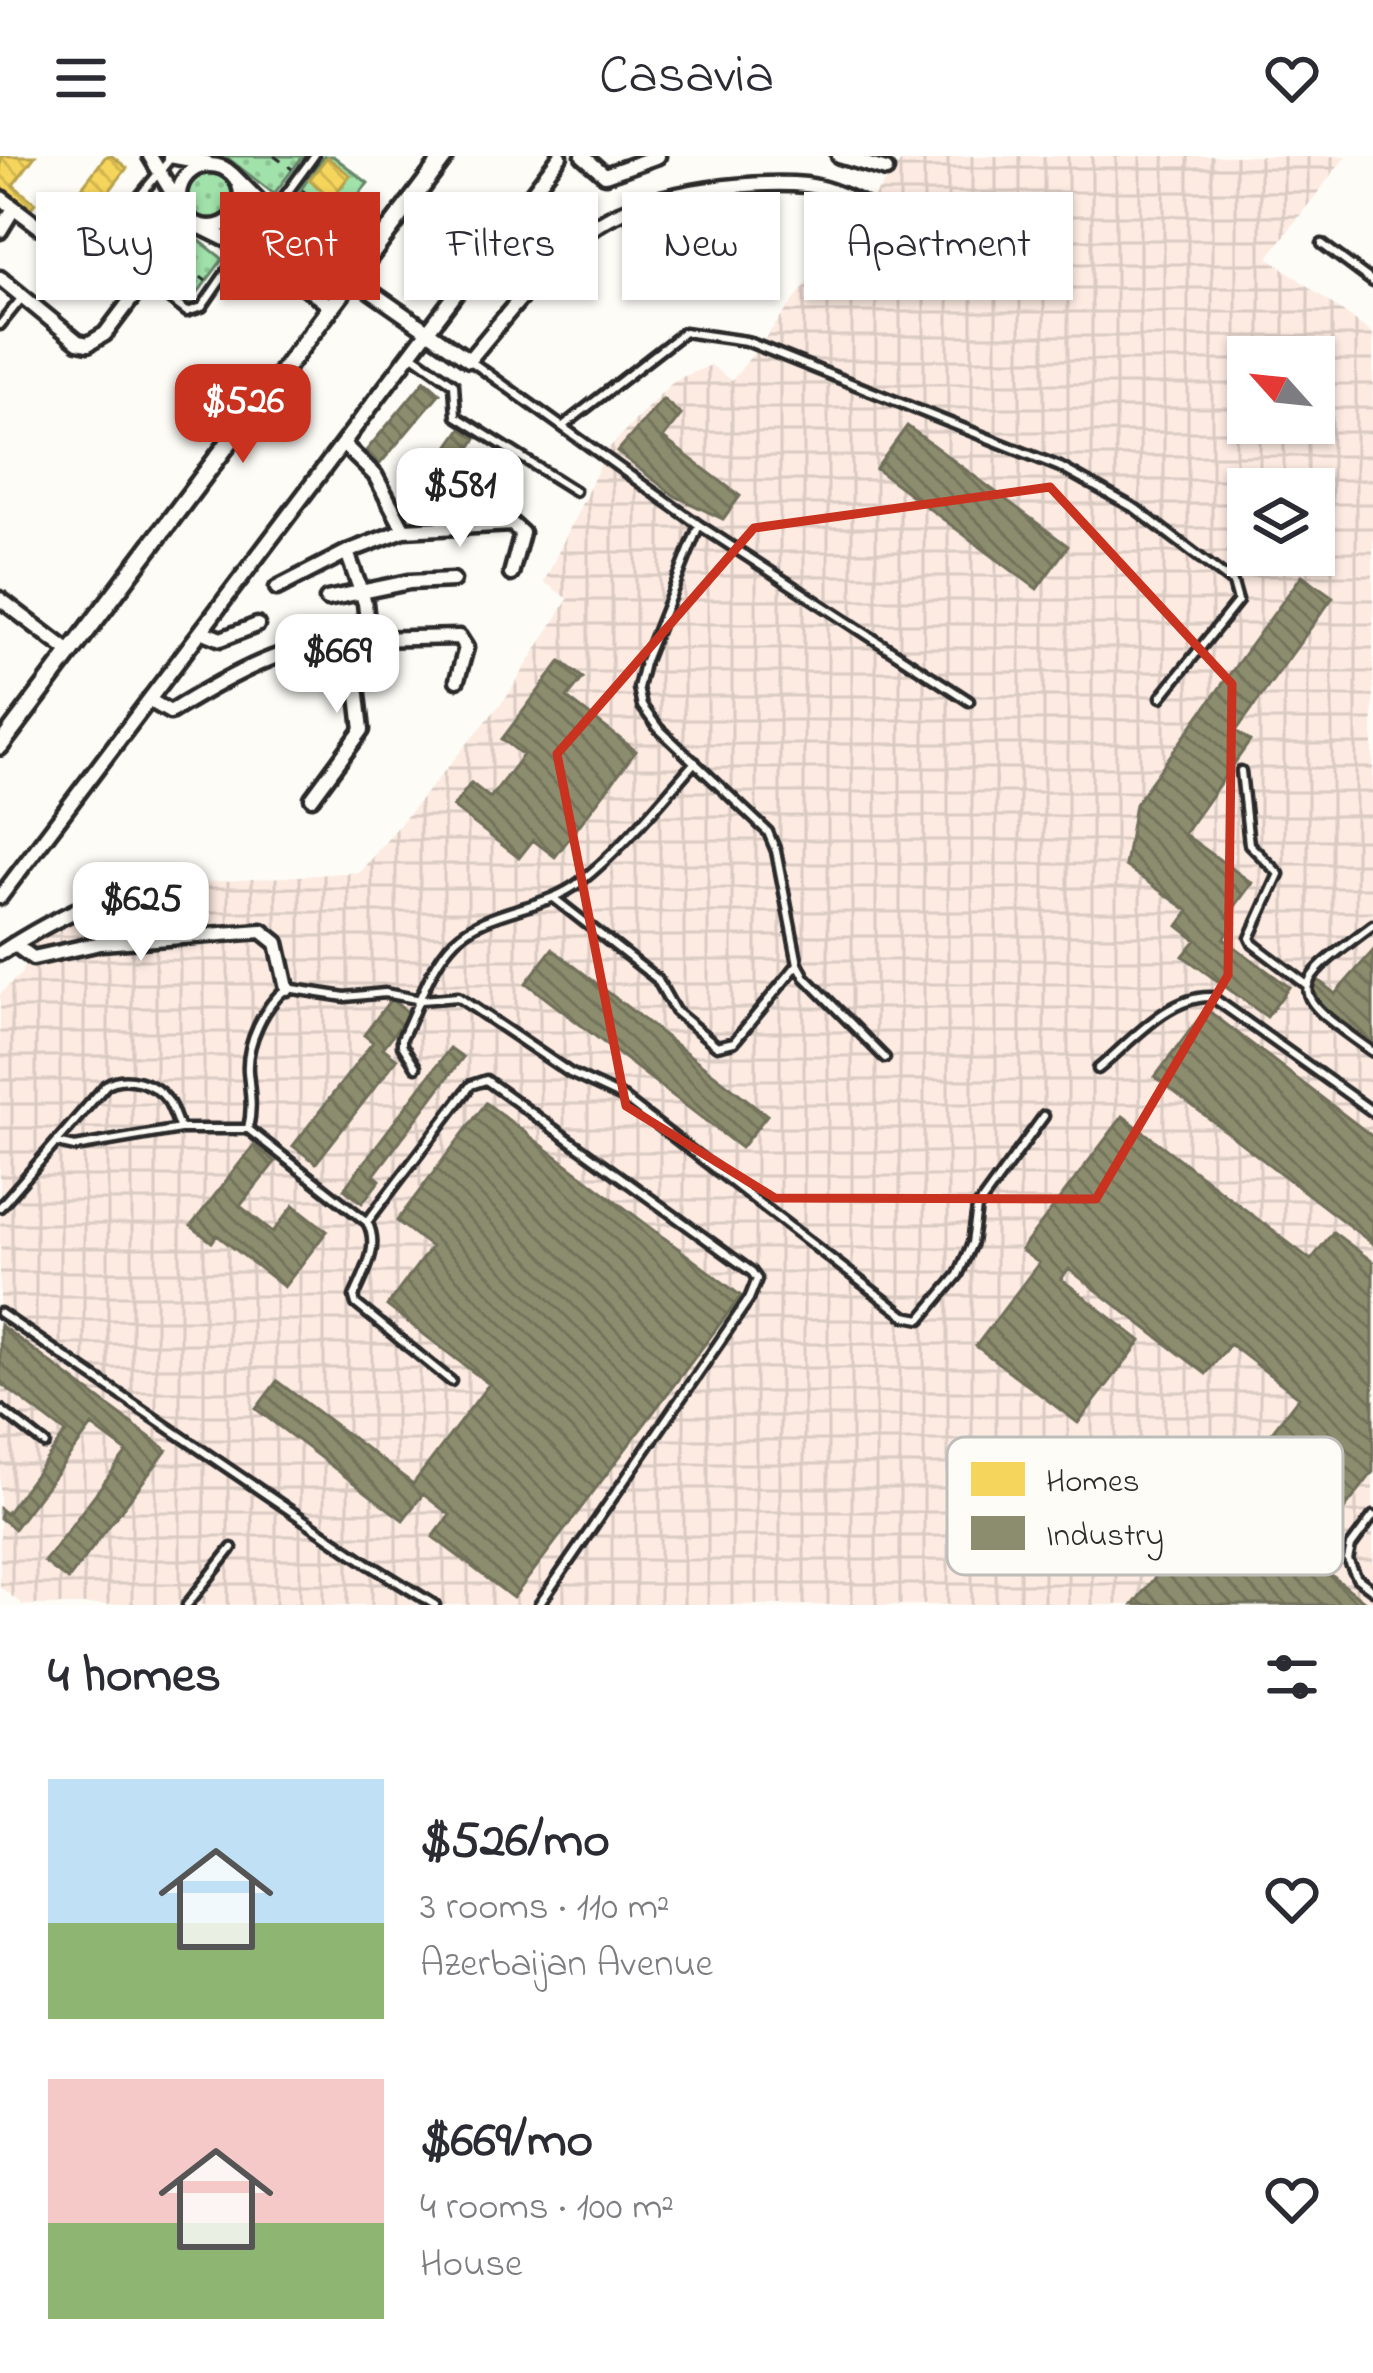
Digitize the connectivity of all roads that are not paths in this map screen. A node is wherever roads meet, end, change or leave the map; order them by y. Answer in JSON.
{"nodes":[{"id":1,"x":150,"y":156,"type":"edge"},
{"id":2,"x":171,"y":156,"type":"edge"},
{"id":3,"x":314,"y":156,"type":"edge"},
{"id":4,"x":445,"y":156,"type":"edge"},
{"id":5,"x":560,"y":156,"type":"edge"},
{"id":6,"x":583,"y":156,"type":"edge"},
{"id":7,"x":658,"y":156,"type":"edge"},
{"id":8,"x":839,"y":156,"type":"edge"},
{"id":9,"x":886,"y":170,"type":"dead end"},
{"id":10,"x":160,"y":171,"type":"junction"},
{"id":11,"x":225,"y":171,"type":"junction"},
{"id":12,"x":140,"y":192,"type":"edge"},
{"id":13,"x":172,"y":192,"type":"edge"},
{"id":14,"x":180,"y":192,"type":"edge"},
{"id":15,"x":247,"y":192,"type":"edge"},
{"id":16,"x":288,"y":192,"type":"edge"},
{"id":17,"x":831,"y":192,"type":"edge"},
{"id":18,"x":0,"y":197,"type":"edge"},
{"id":19,"x":14,"y":208,"type":"junction"},
{"id":20,"x":36,"y":225,"type":"edge"},
{"id":21,"x":196,"y":227,"type":"edge"},
{"id":22,"x":0,"y":231,"type":"edge"},
{"id":23,"x":380,"y":242,"type":"edge"},
{"id":24,"x":1322,"y":244,"type":"dead end"},
{"id":25,"x":0,"y":278,"type":"edge"},
{"id":26,"x":1373,"y":281,"type":"edge"},
{"id":27,"x":220,"y":282,"type":"edge"},
{"id":28,"x":380,"y":296,"type":"edge"},
{"id":29,"x":21,"y":298,"type":"junction"},
{"id":30,"x":132,"y":300,"type":"edge"},
{"id":31,"x":174,"y":300,"type":"edge"},
{"id":32,"x":322,"y":300,"type":"edge"},
{"id":33,"x":336,"y":300,"type":"edge"},
{"id":34,"x":331,"y":307,"type":"junction"},
{"id":35,"x":0,"y":325,"type":"edge"},
{"id":36,"x":427,"y":330,"type":"junction"},
{"id":37,"x":410,"y":352,"type":"junction"},
{"id":38,"x":469,"y":360,"type":"junction"},
{"id":39,"x":563,"y":426,"type":"junction"},
{"id":40,"x":344,"y":444,"type":"junction"},
{"id":41,"x":575,"y":491,"type":"dead end"},
{"id":42,"x":699,"y":525,"type":"junction"},
{"id":43,"x":404,"y":530,"type":"junction"},
{"id":44,"x":346,"y":552,"type":"junction"},
{"id":45,"x":511,"y":574,"type":"dead end"},
{"id":46,"x":452,"y":580,"type":"dead end"},
{"id":47,"x":277,"y":588,"type":"dead end"},
{"id":48,"x":361,"y":591,"type":"junction"},
{"id":49,"x":0,"y":599,"type":"edge"},
{"id":50,"x":327,"y":599,"type":"dead end"},
{"id":51,"x":256,"y":625,"type":"dead end"},
{"id":52,"x":201,"y":631,"type":"junction"},
{"id":53,"x":366,"y":642,"type":"junction"},
{"id":54,"x":71,"y":653,"type":"junction"},
{"id":55,"x":457,"y":680,"type":"dead end"},
{"id":56,"x":1161,"y":697,"type":"dead end"},
{"id":57,"x":149,"y":700,"type":"junction"},
{"id":58,"x":969,"y":701,"type":"dead end"},
{"id":59,"x":0,"y":746,"type":"edge"},
{"id":60,"x":695,"y":762,"type":"junction"},
{"id":61,"x":1241,"y":771,"type":"dead end"},
{"id":62,"x":312,"y":798,"type":"dead end"},
{"id":63,"x":182,"y":880,"type":"dead end"},
{"id":64,"x":0,"y":897,"type":"edge"},
{"id":65,"x":555,"y":898,"type":"junction"},
{"id":66,"x":1373,"y":925,"type":"edge"},
{"id":67,"x":14,"y":944,"type":"junction"},
{"id":68,"x":0,"y":953,"type":"edge"},
{"id":69,"x":798,"y":964,"type":"junction"},
{"id":70,"x":1307,"y":985,"type":"junction"},
{"id":71,"x":287,"y":988,"type":"junction"},
{"id":72,"x":421,"y":1000,"type":"junction"},
{"id":73,"x":1373,"y":1052,"type":"edge"},
{"id":74,"x":886,"y":1058,"type":"dead end"},
{"id":75,"x":416,"y":1067,"type":"dead end"},
{"id":76,"x":1098,"y":1069,"type":"dead end"},
{"id":77,"x":1373,"y":1112,"type":"edge"},
{"id":78,"x":1044,"y":1116,"type":"dead end"},
{"id":79,"x":180,"y":1129,"type":"junction"},
{"id":80,"x":248,"y":1129,"type":"junction"},
{"id":81,"x":57,"y":1142,"type":"junction"},
{"id":82,"x":0,"y":1207,"type":"edge"},
{"id":83,"x":367,"y":1222,"type":"junction"},
{"id":84,"x":0,"y":1313,"type":"edge"},
{"id":85,"x":451,"y":1381,"type":"dead end"},
{"id":86,"x":0,"y":1409,"type":"edge"},
{"id":87,"x":45,"y":1444,"type":"dead end"},
{"id":88,"x":1373,"y":1516,"type":"edge"},
{"id":89,"x":232,"y":1548,"type":"dead end"},
{"id":90,"x":1373,"y":1590,"type":"edge"},
{"id":91,"x":187,"y":1605,"type":"edge"},
{"id":92,"x":435,"y":1605,"type":"edge"},
{"id":93,"x":539,"y":1605,"type":"edge"}],
"edges":[{"from":1,"to":10,"type":"street"},
{"from":2,"to":10,"type":"lane"},
{"from":2,"to":11,"type":"street"},
{"from":3,"to":16,"type":"lane"},
{"from":4,"to":23,"type":"street"},
{"from":5,"to":36,"type":"street"},
{"from":6,"to":7,"type":"street"},
{"from":8,"to":9,"type":"street"},
{"from":10,"to":12,"type":"lane"},
{"from":10,"to":13,"type":"street"},
{"from":11,"to":14,"type":"street"},
{"from":11,"to":15,"type":"street"},
{"from":11,"to":21,"type":"street"},
{"from":17,"to":38,"type":"street"},
{"from":18,"to":19,"type":"street"},
{"from":19,"to":20,"type":"street"},
{"from":19,"to":22,"type":"street"},
{"from":24,"to":26,"type":"lane"},
{"from":25,"to":29,"type":"street"},
{"from":27,"to":31,"type":"lane"},
{"from":28,"to":36,"type":"street"},
{"from":29,"to":30,"type":"street"},
{"from":29,"to":35,"type":"lane"},
{"from":32,"to":34,"type":"street"},
{"from":33,"to":34,"type":"street"},
{"from":34,"to":54,"type":"street"},
{"from":36,"to":37,"type":"street"},
{"from":36,"to":38,"type":"street"},
{"from":37,"to":40,"type":"street"},
{"from":37,"to":41,"type":"lane"},
{"from":38,"to":39,"type":"lane"},
{"from":39,"to":42,"type":"lane"},
{"from":39,"to":56,"type":"lane"},
{"from":40,"to":43,"type":"street"},
{"from":40,"to":52,"type":"street"},
{"from":42,"to":58,"type":"lane"},
{"from":42,"to":60,"type":"lane"},
{"from":43,"to":44,"type":"street"},
{"from":43,"to":45,"type":"street"},
{"from":44,"to":47,"type":"street"},
{"from":44,"to":48,"type":"street"},
{"from":46,"to":48,"type":"street"},
{"from":48,"to":50,"type":"street"},
{"from":48,"to":53,"type":"street"},
{"from":49,"to":54,"type":"street"},
{"from":51,"to":52,"type":"street"},
{"from":52,"to":57,"type":"street"},
{"from":53,"to":55,"type":"street"},
{"from":53,"to":57,"type":"street"},
{"from":53,"to":62,"type":"street"},
{"from":54,"to":59,"type":"street"},
{"from":57,"to":64,"type":"street"},
{"from":60,"to":65,"type":"lane"},
{"from":60,"to":69,"type":"lane"},
{"from":61,"to":70,"type":"lane"},
{"from":63,"to":67,"type":"street"},
{"from":65,"to":69,"type":"lane"},
{"from":65,"to":72,"type":"lane"},
{"from":66,"to":70,"type":"lane"},
{"from":67,"to":68,"type":"street"},
{"from":67,"to":71,"type":"street"},
{"from":69,"to":74,"type":"lane"},
{"from":70,"to":73,"type":"lane"},
{"from":71,"to":72,"type":"lane"},
{"from":71,"to":80,"type":"lane"},
{"from":72,"to":75,"type":"lane"},
{"from":72,"to":78,"type":"lane"},
{"from":76,"to":77,"type":"lane"},
{"from":79,"to":80,"type":"lane"},
{"from":79,"to":81,"type":"lane"},
{"from":79,"to":81,"type":"lane"},
{"from":80,"to":83,"type":"lane"},
{"from":81,"to":82,"type":"lane"},
{"from":83,"to":85,"type":"lane"},
{"from":83,"to":93,"type":"lane"},
{"from":84,"to":92,"type":"lane"},
{"from":86,"to":87,"type":"lane"},
{"from":88,"to":90,"type":"lane"},
{"from":89,"to":91,"type":"lane"}]}
